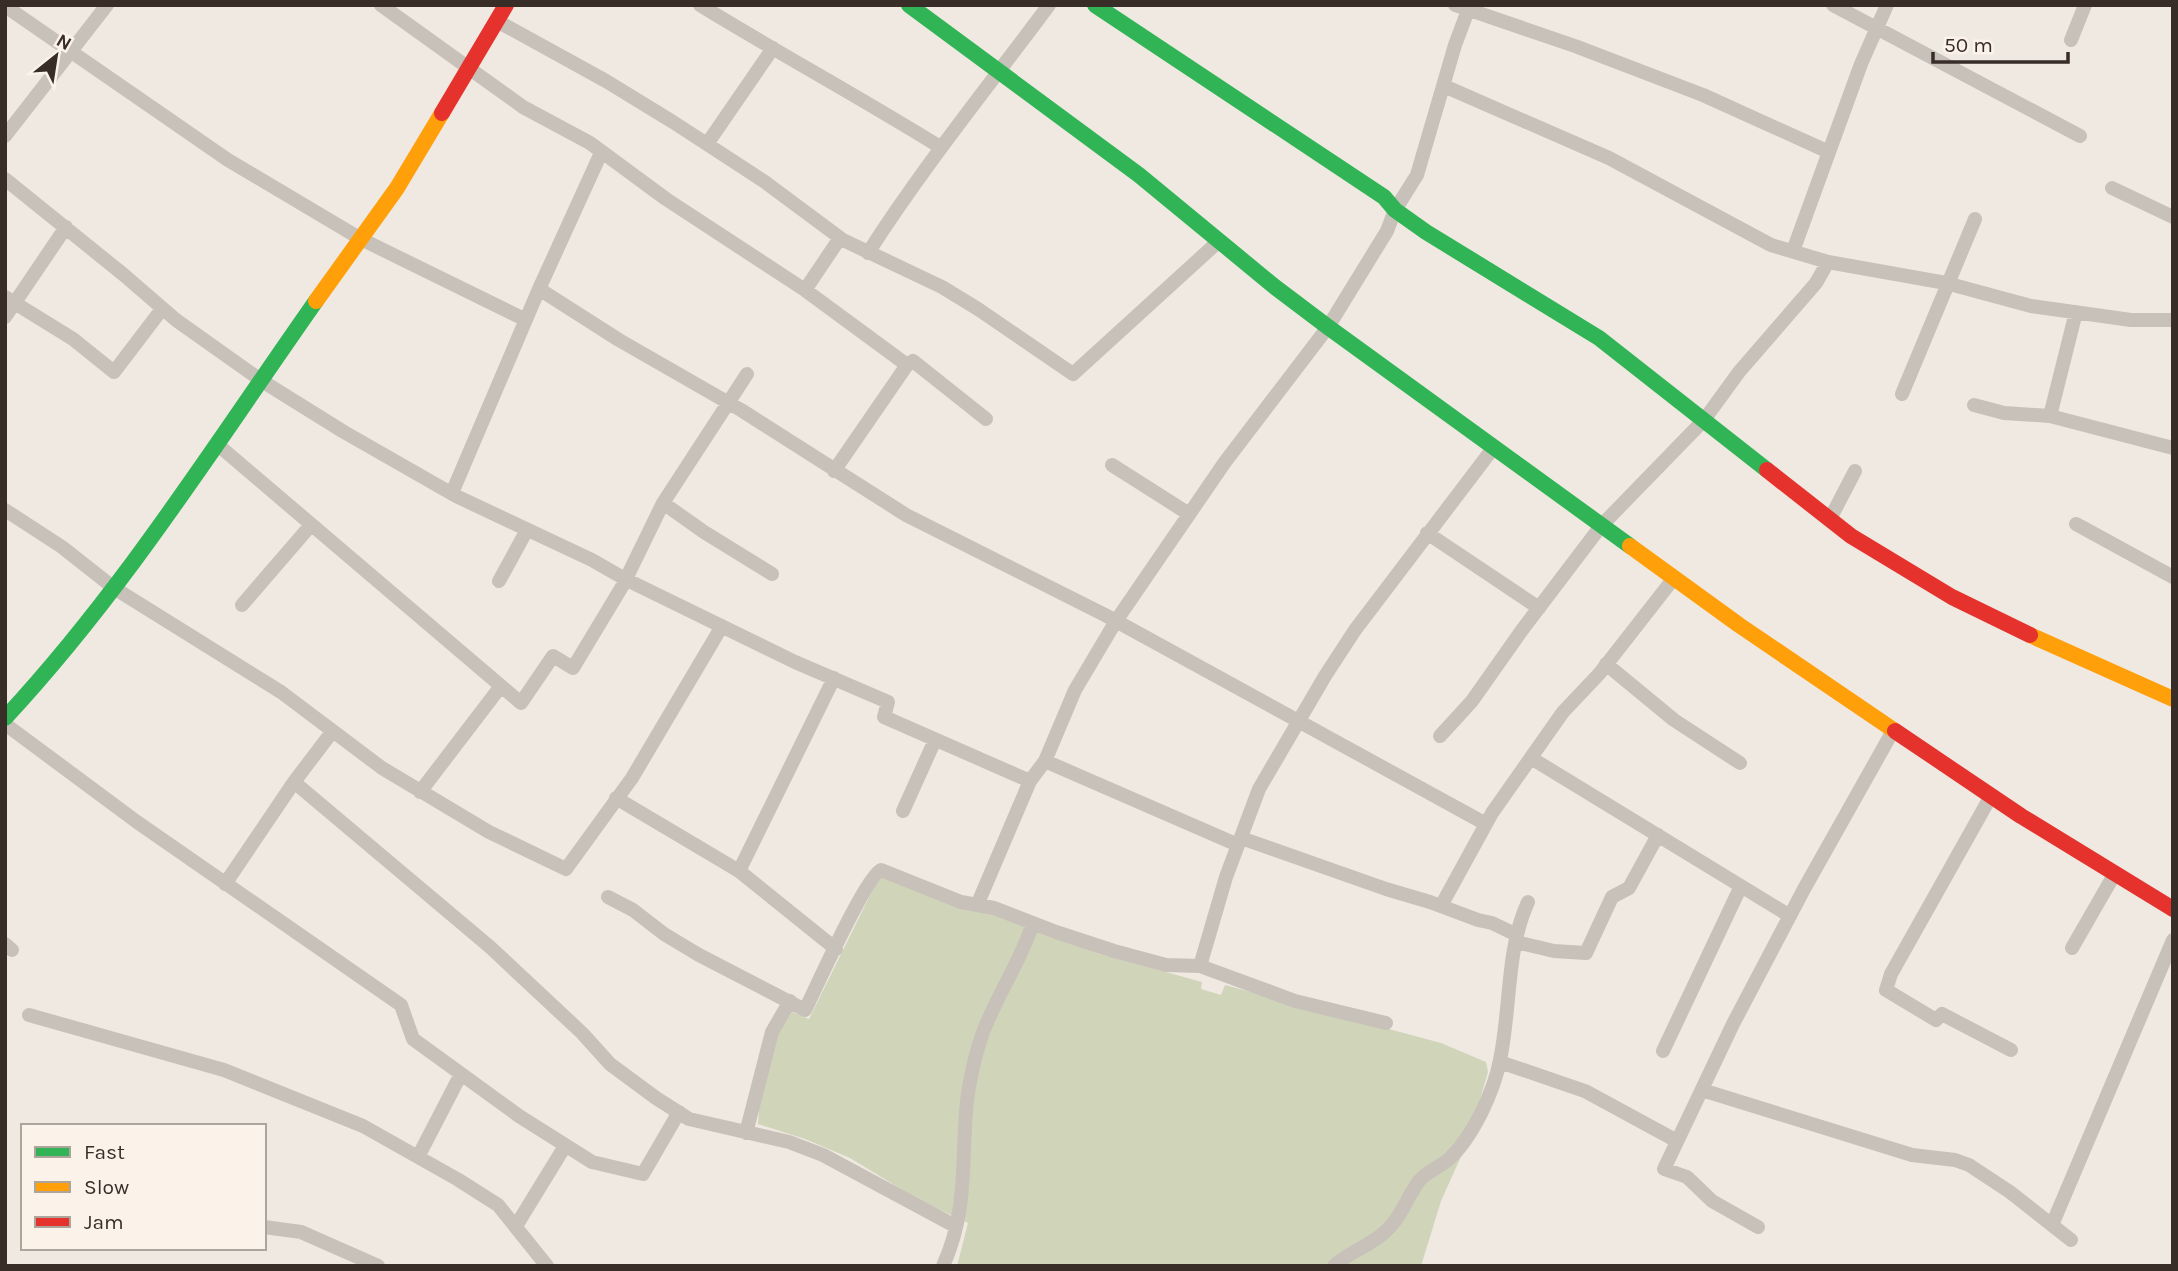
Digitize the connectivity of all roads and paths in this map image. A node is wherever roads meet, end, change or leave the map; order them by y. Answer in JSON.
{"nodes":[{"id":1,"x":107,"y":5,"type":"edge"},
{"id":2,"x":381,"y":5,"type":"edge"},
{"id":3,"x":700,"y":5,"type":"edge"},
{"id":4,"x":909,"y":5,"type":"edge"},
{"id":5,"x":1049,"y":5,"type":"edge"},
{"id":6,"x":1095,"y":5,"type":"edge"},
{"id":7,"x":1833,"y":5,"type":"edge"},
{"id":8,"x":1887,"y":5,"type":"edge"},
{"id":9,"x":2085,"y":5,"type":"edge"},
{"id":10,"x":5,"y":6,"type":"edge"},
{"id":11,"x":1464,"y":7,"type":"edge"},
{"id":12,"x":502,"y":10,"type":"edge"},
{"id":13,"x":1877,"y":27,"type":"junction"},
{"id":14,"x":2071,"y":40,"type":"dead end"},
{"id":15,"x":773,"y":48,"type":"junction"},
{"id":16,"x":70,"y":52,"type":"junction"},
{"id":17,"x":470,"y":68,"type":"junction"},
{"id":18,"x":999,"y":72,"type":"junction"},
{"id":19,"x":1444,"y":86,"type":"junction"},
{"id":20,"x":2080,"y":135,"type":"dead end"},
{"id":21,"x":5,"y":136,"type":"edge"},
{"id":22,"x":707,"y":144,"type":"junction"},
{"id":23,"x":940,"y":147,"type":"junction"},
{"id":24,"x":1829,"y":152,"type":"junction"},
{"id":25,"x":601,"y":153,"type":"junction"},
{"id":26,"x":5,"y":179,"type":"edge"},
{"id":27,"x":2112,"y":188,"type":"dead end"},
{"id":28,"x":1395,"y":210,"type":"junction"},
{"id":29,"x":2173,"y":217,"type":"edge"},
{"id":30,"x":1975,"y":219,"type":"dead end"},
{"id":31,"x":66,"y":227,"type":"junction"},
{"id":32,"x":841,"y":238,"type":"junction"},
{"id":33,"x":361,"y":239,"type":"junction"},
{"id":34,"x":1219,"y":241,"type":"junction"},
{"id":35,"x":1793,"y":251,"type":"junction"},
{"id":36,"x":868,"y":253,"type":"junction"},
{"id":37,"x":1828,"y":262,"type":"junction"},
{"id":38,"x":1950,"y":284,"type":"junction"},
{"id":39,"x":539,"y":289,"type":"junction"},
{"id":40,"x":805,"y":290,"type":"junction"},
{"id":41,"x":10,"y":300,"type":"edge"},
{"id":42,"x":162,"y":309,"type":"junction"},
{"id":43,"x":2076,"y":312,"type":"junction"},
{"id":44,"x":5,"y":317,"type":"edge"},
{"id":45,"x":526,"y":320,"type":"junction"},
{"id":46,"x":2173,"y":320,"type":"edge"},
{"id":47,"x":1328,"y":327,"type":"junction"},
{"id":48,"x":907,"y":365,"type":"junction"},
{"id":49,"x":747,"y":374,"type":"dead end"},
{"id":50,"x":262,"y":381,"type":"junction"},
{"id":51,"x":1902,"y":394,"type":"dead end"},
{"id":52,"x":728,"y":403,"type":"junction"},
{"id":53,"x":1974,"y":405,"type":"dead end"},
{"id":54,"x":2050,"y":415,"type":"junction"},
{"id":55,"x":986,"y":419,"type":"dead end"},
{"id":56,"x":1704,"y":420,"type":"junction"},
{"id":57,"x":218,"y":445,"type":"junction"},
{"id":58,"x":1494,"y":447,"type":"junction"},
{"id":59,"x":2173,"y":448,"type":"edge"},
{"id":60,"x":1112,"y":465,"type":"dead end"},
{"id":61,"x":834,"y":471,"type":"junction"},
{"id":62,"x":1855,"y":471,"type":"dead end"},
{"id":63,"x":452,"y":493,"type":"junction"},
{"id":64,"x":663,"y":503,"type":"junction"},
{"id":65,"x":5,"y":510,"type":"edge"},
{"id":66,"x":1189,"y":514,"type":"junction"},
{"id":67,"x":1830,"y":519,"type":"junction"},
{"id":68,"x":2077,"y":524,"type":"dead end"},
{"id":69,"x":311,"y":525,"type":"junction"},
{"id":70,"x":1601,"y":526,"type":"junction"},
{"id":71,"x":527,"y":530,"type":"junction"},
{"id":72,"x":1427,"y":533,"type":"junction"},
{"id":73,"x":772,"y":574,"type":"dead end"},
{"id":74,"x":2173,"y":577,"type":"edge"},
{"id":75,"x":1674,"y":578,"type":"junction"},
{"id":76,"x":625,"y":579,"type":"junction"},
{"id":77,"x":499,"y":581,"type":"dead end"},
{"id":78,"x":114,"y":588,"type":"junction"},
{"id":79,"x":242,"y":605,"type":"dead end"},
{"id":80,"x":1539,"y":608,"type":"junction"},
{"id":81,"x":1116,"y":621,"type":"junction"},
{"id":82,"x":723,"y":625,"type":"junction"},
{"id":83,"x":1606,"y":664,"type":"junction"},
{"id":84,"x":834,"y":678,"type":"junction"},
{"id":85,"x":500,"y":686,"type":"junction"},
{"id":86,"x":2173,"y":699,"type":"edge"},
{"id":87,"x":5,"y":719,"type":"edge"},
{"id":88,"x":1300,"y":721,"type":"junction"},
{"id":89,"x":5,"y":724,"type":"edge"},
{"id":90,"x":1894,"y":729,"type":"junction"},
{"id":91,"x":332,"y":732,"type":"junction"},
{"id":92,"x":1440,"y":736,"type":"dead end"},
{"id":93,"x":935,"y":740,"type":"junction"},
{"id":94,"x":1531,"y":758,"type":"junction"},
{"id":95,"x":1045,"y":761,"type":"junction"},
{"id":96,"x":1740,"y":763,"type":"dead end"},
{"id":97,"x":1030,"y":781,"type":"junction"},
{"id":98,"x":294,"y":782,"type":"junction"},
{"id":99,"x":420,"y":792,"type":"junction"},
{"id":100,"x":1991,"y":796,"type":"junction"},
{"id":101,"x":616,"y":798,"type":"junction"},
{"id":102,"x":903,"y":811,"type":"dead end"},
{"id":103,"x":1486,"y":824,"type":"junction"},
{"id":104,"x":1658,"y":835,"type":"junction"},
{"id":105,"x":1240,"y":841,"type":"junction"},
{"id":106,"x":739,"y":871,"type":"junction"},
{"id":107,"x":2114,"y":875,"type":"junction"},
{"id":108,"x":225,"y":884,"type":"junction"},
{"id":109,"x":1741,"y":886,"type":"junction"},
{"id":110,"x":608,"y":897,"type":"dead end"},
{"id":111,"x":1528,"y":902,"type":"dead end"},
{"id":112,"x":978,"y":904,"type":"junction"},
{"id":113,"x":1441,"y":906,"type":"junction"},
{"id":114,"x":2173,"y":909,"type":"edge"},
{"id":115,"x":1790,"y":916,"type":"junction"},
{"id":116,"x":1033,"y":923,"type":"junction"},
{"id":117,"x":1516,"y":938,"type":"junction"},
{"id":118,"x":2173,"y":940,"type":"edge"},
{"id":119,"x":2072,"y":948,"type":"dead end"},
{"id":120,"x":836,"y":949,"type":"junction"},
{"id":121,"x":1200,"y":966,"type":"junction"},
{"id":122,"x":789,"y":1001,"type":"junction"},
{"id":123,"x":29,"y":1015,"type":"dead end"},
{"id":124,"x":1387,"y":1023,"type":"dead end"},
{"id":125,"x":2011,"y":1050,"type":"dead end"},
{"id":126,"x":1663,"y":1051,"type":"dead end"},
{"id":127,"x":1500,"y":1062,"type":"junction"},
{"id":128,"x":461,"y":1074,"type":"junction"},
{"id":129,"x":1702,"y":1090,"type":"junction"},
{"id":130,"x":679,"y":1112,"type":"junction"},
{"id":131,"x":746,"y":1132,"type":"junction"},
{"id":132,"x":1678,"y":1141,"type":"junction"},
{"id":133,"x":565,"y":1146,"type":"junction"},
{"id":134,"x":418,"y":1157,"type":"junction"},
{"id":135,"x":2052,"y":1225,"type":"junction"},
{"id":136,"x":516,"y":1226,"type":"junction"},
{"id":137,"x":955,"y":1226,"type":"junction"},
{"id":138,"x":266,"y":1227,"type":"edge"},
{"id":139,"x":1758,"y":1227,"type":"dead end"},
{"id":140,"x":2071,"y":1240,"type":"dead end"},
{"id":141,"x":378,"y":1266,"type":"edge"},
{"id":142,"x":547,"y":1266,"type":"edge"},
{"id":143,"x":943,"y":1266,"type":"edge"},
{"id":144,"x":1334,"y":1266,"type":"edge"}],
"edges":[{"from":1,"to":16,"type":"street"},
{"from":2,"to":17,"type":"street"},
{"from":3,"to":15,"type":"street"},
{"from":4,"to":18,"type":"street"},
{"from":5,"to":18,"type":"street"},
{"from":6,"to":28,"type":"street"},
{"from":7,"to":13,"type":"street"},
{"from":8,"to":13,"type":"street"},
{"from":9,"to":14,"type":"street"},
{"from":10,"to":16,"type":"street"},
{"from":11,"to":19,"type":"street"},
{"from":11,"to":24,"type":"street"},
{"from":12,"to":17,"type":"street"},
{"from":12,"to":22,"type":"street"},
{"from":13,"to":20,"type":"street"},
{"from":13,"to":24,"type":"street"},
{"from":15,"to":22,"type":"street"},
{"from":15,"to":23,"type":"street"},
{"from":16,"to":21,"type":"street"},
{"from":16,"to":33,"type":"street"},
{"from":17,"to":25,"type":"street"},
{"from":17,"to":33,"type":"street"},
{"from":18,"to":23,"type":"street"},
{"from":18,"to":34,"type":"street"},
{"from":19,"to":28,"type":"street"},
{"from":19,"to":35,"type":"street"},
{"from":22,"to":32,"type":"street"},
{"from":23,"to":36,"type":"street"},
{"from":24,"to":35,"type":"street"},
{"from":25,"to":39,"type":"street"},
{"from":25,"to":40,"type":"street"},
{"from":26,"to":31,"type":"street"},
{"from":27,"to":29,"type":"street"},
{"from":28,"to":47,"type":"street"},
{"from":28,"to":56,"type":"street"},
{"from":30,"to":38,"type":"street"},
{"from":31,"to":41,"type":"street"},
{"from":31,"to":42,"type":"street"},
{"from":32,"to":36,"type":"street"},
{"from":32,"to":40,"type":"street"},
{"from":33,"to":45,"type":"street"},
{"from":33,"to":50,"type":"street"},
{"from":34,"to":36,"type":"street"},
{"from":34,"to":47,"type":"street"},
{"from":35,"to":37,"type":"street"},
{"from":37,"to":38,"type":"street"},
{"from":37,"to":56,"type":"street"},
{"from":38,"to":43,"type":"street"},
{"from":38,"to":51,"type":"street"},
{"from":39,"to":45,"type":"street"},
{"from":39,"to":52,"type":"street"},
{"from":40,"to":48,"type":"street"},
{"from":41,"to":42,"type":"street"},
{"from":41,"to":44,"type":"street"},
{"from":42,"to":50,"type":"street"},
{"from":43,"to":46,"type":"street"},
{"from":43,"to":54,"type":"street"},
{"from":45,"to":63,"type":"street"},
{"from":47,"to":58,"type":"street"},
{"from":47,"to":66,"type":"street"},
{"from":48,"to":55,"type":"street"},
{"from":48,"to":61,"type":"street"},
{"from":49,"to":52,"type":"street"},
{"from":50,"to":57,"type":"street"},
{"from":50,"to":63,"type":"street"},
{"from":52,"to":61,"type":"street"},
{"from":52,"to":64,"type":"street"},
{"from":53,"to":54,"type":"street"},
{"from":54,"to":59,"type":"street"},
{"from":56,"to":67,"type":"street"},
{"from":56,"to":70,"type":"street"},
{"from":57,"to":69,"type":"street"},
{"from":57,"to":78,"type":"street"},
{"from":58,"to":70,"type":"street"},
{"from":58,"to":72,"type":"street"},
{"from":60,"to":66,"type":"street"},
{"from":61,"to":81,"type":"street"},
{"from":62,"to":67,"type":"street"},
{"from":63,"to":71,"type":"street"},
{"from":64,"to":73,"type":"street"},
{"from":64,"to":76,"type":"street"},
{"from":65,"to":78,"type":"street"},
{"from":66,"to":81,"type":"street"},
{"from":67,"to":86,"type":"street"},
{"from":68,"to":74,"type":"street"},
{"from":69,"to":79,"type":"street"},
{"from":69,"to":85,"type":"street"},
{"from":70,"to":75,"type":"street"},
{"from":70,"to":80,"type":"street"},
{"from":71,"to":76,"type":"street"},
{"from":71,"to":77,"type":"street"},
{"from":72,"to":80,"type":"street"},
{"from":72,"to":88,"type":"street"},
{"from":75,"to":83,"type":"street"},
{"from":75,"to":90,"type":"street"},
{"from":76,"to":82,"type":"street"},
{"from":76,"to":85,"type":"street"},
{"from":78,"to":87,"type":"street"},
{"from":78,"to":91,"type":"street"},
{"from":80,"to":92,"type":"street"},
{"from":81,"to":88,"type":"street"},
{"from":81,"to":95,"type":"street"},
{"from":82,"to":84,"type":"street"},
{"from":82,"to":101,"type":"street"},
{"from":83,"to":94,"type":"street"},
{"from":83,"to":96,"type":"street"},
{"from":84,"to":93,"type":"street"},
{"from":84,"to":106,"type":"street"},
{"from":85,"to":99,"type":"street"},
{"from":88,"to":103,"type":"street"},
{"from":88,"to":105,"type":"street"},
{"from":89,"to":108,"type":"street"},
{"from":90,"to":100,"type":"street"},
{"from":90,"to":115,"type":"street"},
{"from":91,"to":98,"type":"street"},
{"from":91,"to":99,"type":"street"},
{"from":93,"to":97,"type":"street"},
{"from":93,"to":102,"type":"street"},
{"from":94,"to":103,"type":"street"},
{"from":94,"to":104,"type":"street"},
{"from":95,"to":97,"type":"street"},
{"from":95,"to":105,"type":"street"},
{"from":97,"to":112,"type":"street"},
{"from":98,"to":108,"type":"street"},
{"from":98,"to":130,"type":"street"},
{"from":99,"to":101,"type":"street"},
{"from":100,"to":107,"type":"street"},
{"from":100,"to":125,"type":"street"},
{"from":101,"to":106,"type":"street"},
{"from":103,"to":113,"type":"street"},
{"from":104,"to":109,"type":"street"},
{"from":104,"to":117,"type":"street"},
{"from":105,"to":113,"type":"street"},
{"from":105,"to":121,"type":"street"},
{"from":106,"to":120,"type":"street"},
{"from":107,"to":114,"type":"street"},
{"from":107,"to":119,"type":"street"},
{"from":108,"to":128,"type":"street"},
{"from":109,"to":115,"type":"street"},
{"from":109,"to":126,"type":"street"},
{"from":110,"to":122,"type":"street"},
{"from":111,"to":117,"type":"street"},
{"from":112,"to":116,"type":"street"},
{"from":112,"to":120,"type":"street"},
{"from":113,"to":117,"type":"street"},
{"from":115,"to":129,"type":"street"},
{"from":116,"to":121,"type":"street"},
{"from":116,"to":137,"type":"street"},
{"from":117,"to":127,"type":"street"},
{"from":118,"to":135,"type":"street"},
{"from":120,"to":122,"type":"street"},
{"from":121,"to":124,"type":"street"},
{"from":122,"to":131,"type":"street"},
{"from":123,"to":134,"type":"street"},
{"from":127,"to":132,"type":"street"},
{"from":127,"to":144,"type":"street"},
{"from":128,"to":133,"type":"street"},
{"from":128,"to":134,"type":"street"},
{"from":129,"to":132,"type":"street"},
{"from":129,"to":135,"type":"street"},
{"from":130,"to":131,"type":"street"},
{"from":130,"to":133,"type":"street"},
{"from":131,"to":137,"type":"street"},
{"from":132,"to":139,"type":"street"},
{"from":133,"to":136,"type":"street"},
{"from":134,"to":136,"type":"street"},
{"from":135,"to":140,"type":"street"},
{"from":136,"to":142,"type":"street"},
{"from":137,"to":143,"type":"street"},
{"from":138,"to":141,"type":"street"}]}
